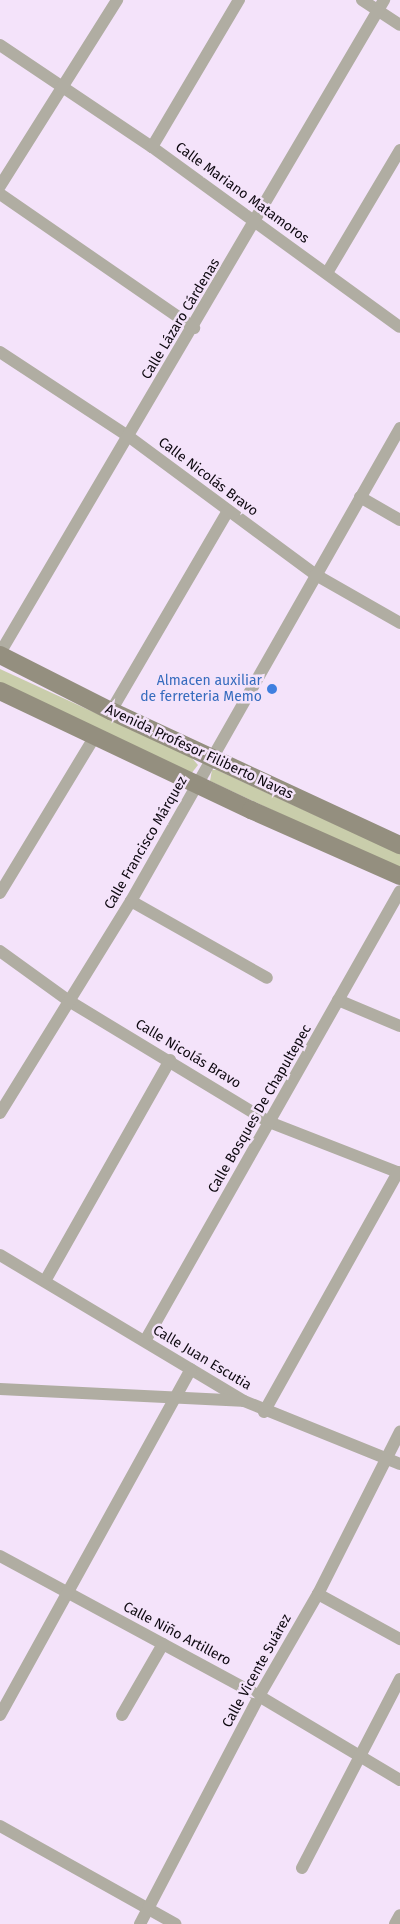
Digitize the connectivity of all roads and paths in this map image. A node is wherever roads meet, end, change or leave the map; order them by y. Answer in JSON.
{"nodes":[{"id":1,"x":117,"y":0,"type":"edge"},
{"id":2,"x":239,"y":0,"type":"edge"},
{"id":3,"x":362,"y":0,"type":"edge"},
{"id":4,"x":381,"y":6,"type":"edge"},
{"id":5,"x":400,"y":25,"type":"edge"},
{"id":6,"x":0,"y":45,"type":"edge"},
{"id":7,"x":64,"y":85,"type":"junction"},
{"id":8,"x":152,"y":147,"type":"junction"},
{"id":9,"x":400,"y":150,"type":"edge"},
{"id":10,"x":0,"y":186,"type":"edge"},
{"id":11,"x":0,"y":194,"type":"edge"},
{"id":12,"x":255,"y":223,"type":"junction"},
{"id":13,"x":327,"y":273,"type":"junction"},
{"id":14,"x":400,"y":327,"type":"edge"},
{"id":15,"x":194,"y":328,"type":"junction"},
{"id":16,"x":0,"y":352,"type":"edge"},
{"id":17,"x":400,"y":428,"type":"edge"},
{"id":18,"x":128,"y":436,"type":"junction"},
{"id":19,"x":360,"y":497,"type":"junction"},
{"id":20,"x":228,"y":511,"type":"junction"},
{"id":21,"x":400,"y":520,"type":"edge"},
{"id":22,"x":316,"y":575,"type":"junction"},
{"id":23,"x":400,"y":623,"type":"edge"},
{"id":24,"x":0,"y":654,"type":"edge"},
{"id":25,"x":0,"y":691,"type":"edge"},
{"id":26,"x":111,"y":712,"type":"junction"},
{"id":27,"x":95,"y":736,"type":"junction"},
{"id":28,"x":212,"y":759,"type":"junction"},
{"id":29,"x":197,"y":783,"type":"junction"},
{"id":30,"x":400,"y":845,"type":"edge"},
{"id":31,"x":400,"y":876,"type":"edge"},
{"id":32,"x":400,"y":891,"type":"edge"},
{"id":33,"x":0,"y":893,"type":"edge"},
{"id":34,"x":131,"y":901,"type":"junction"},
{"id":35,"x":0,"y":951,"type":"edge"},
{"id":36,"x":267,"y":978,"type":"dead end"},
{"id":37,"x":338,"y":1000,"type":"junction"},
{"id":38,"x":69,"y":1001,"type":"junction"},
{"id":39,"x":400,"y":1026,"type":"edge"},
{"id":40,"x":170,"y":1060,"type":"junction"},
{"id":41,"x":0,"y":1113,"type":"edge"},
{"id":42,"x":269,"y":1122,"type":"junction"},
{"id":43,"x":399,"y":1172,"type":"edge"},
{"id":44,"x":0,"y":1255,"type":"edge"},
{"id":45,"x":45,"y":1281,"type":"junction"},
{"id":46,"x":145,"y":1341,"type":"junction"},
{"id":47,"x":190,"y":1370,"type":"junction"},
{"id":48,"x":0,"y":1389,"type":"edge"},
{"id":49,"x":174,"y":1399,"type":"junction"},
{"id":50,"x":244,"y":1401,"type":"junction"},
{"id":51,"x":264,"y":1412,"type":"junction"},
{"id":52,"x":400,"y":1432,"type":"edge"},
{"id":53,"x":386,"y":1459,"type":"junction"},
{"id":54,"x":400,"y":1464,"type":"edge"},
{"id":55,"x":0,"y":1556,"type":"edge"},
{"id":56,"x":68,"y":1592,"type":"junction"},
{"id":57,"x":318,"y":1594,"type":"junction"},
{"id":58,"x":400,"y":1639,"type":"edge"},
{"id":59,"x":163,"y":1644,"type":"junction"},
{"id":60,"x":400,"y":1678,"type":"edge"},
{"id":61,"x":5,"y":1696,"type":"edge"},
{"id":62,"x":259,"y":1696,"type":"junction"},
{"id":63,"x":0,"y":1715,"type":"edge"},
{"id":64,"x":122,"y":1715,"type":"dead end"},
{"id":65,"x":359,"y":1756,"type":"junction"},
{"id":66,"x":400,"y":1780,"type":"edge"},
{"id":67,"x":0,"y":1826,"type":"edge"},
{"id":68,"x":302,"y":1868,"type":"dead end"},
{"id":69,"x":149,"y":1908,"type":"junction"},
{"id":70,"x":400,"y":1914,"type":"edge"},
{"id":71,"x":140,"y":1924,"type":"edge"},
{"id":72,"x":175,"y":1924,"type":"edge"},
{"id":73,"x":395,"y":1924,"type":"edge"}],
"edges":[{"from":1,"to":7,"type":"street"},
{"from":2,"to":8,"type":"street"},
{"from":3,"to":4,"type":"street"},
{"from":4,"to":5,"type":"street"},
{"from":4,"to":12,"type":"street","name":"Calle Lázaro Cárdenas"},
{"from":6,"to":7,"type":"street","name":"Calle Mariano Matamoros"},
{"from":7,"to":8,"type":"street","name":"Calle Mariano Matamoros"},
{"from":7,"to":10,"type":"street"},
{"from":8,"to":12,"type":"street","name":"Calle Mariano Matamoros"},
{"from":9,"to":13,"type":"street"},
{"from":11,"to":15,"type":"street"},
{"from":12,"to":13,"type":"street","name":"Calle Mariano Matamoros"},
{"from":12,"to":15,"type":"street","name":"Calle Lázaro Cárdenas"},
{"from":13,"to":14,"type":"street","name":"Calle Mariano Matamoros"},
{"from":15,"to":18,"type":"street","name":"Calle Lázaro Cárdenas"},
{"from":16,"to":18,"type":"street","name":"Calle Nicolás Bravo"},
{"from":17,"to":19,"type":"street","name":"Calle Francisco Márquez"},
{"from":18,"to":20,"type":"street","name":"Calle Nicolás Bravo"},
{"from":18,"to":24,"type":"street","name":"Calle Lázaro Cárdenas"},
{"from":19,"to":21,"type":"street"},
{"from":19,"to":22,"type":"street","name":"Calle Francisco Márquez"},
{"from":20,"to":22,"type":"street","name":"Calle Nicolás Bravo"},
{"from":20,"to":26,"type":"street"},
{"from":22,"to":23,"type":"street","name":"Calle Nicolás Bravo"},
{"from":22,"to":28,"type":"street","name":"Calle Francisco Márquez"},
{"from":24,"to":26,"type":"main road","name":"Avenida Profesor Filiberto Navas"},
{"from":25,"to":27,"type":"main road","name":"Avenida Profesor Filiberto Navas"},
{"from":26,"to":28,"type":"main road","name":"Avenida Profesor Filiberto Navas"},
{"from":27,"to":29,"type":"main road","name":"Avenida Profesor Filiberto Navas"},
{"from":27,"to":33,"type":"street"},
{"from":28,"to":29,"type":"street","name":"Calle Francisco Márquez"},
{"from":28,"to":30,"type":"main road","name":"Avenida Profesor Filiberto Navas"},
{"from":29,"to":31,"type":"main road","name":"Avenida Profesor Filiberto Navas"},
{"from":29,"to":34,"type":"street","name":"Calle Francisco Márquez"},
{"from":32,"to":37,"type":"street","name":"Calle Bosques De Chapultepec"},
{"from":34,"to":36,"type":"street"},
{"from":34,"to":38,"type":"street","name":"Calle Francisco Márquez"},
{"from":35,"to":38,"type":"street","name":"Calle Nicolás Bravo"},
{"from":37,"to":39,"type":"street"},
{"from":37,"to":42,"type":"street","name":"Calle Bosques De Chapultepec"},
{"from":38,"to":40,"type":"street","name":"Calle Nicolás Bravo"},
{"from":38,"to":41,"type":"street","name":"Calle Francisco Márquez"},
{"from":40,"to":42,"type":"street","name":"Calle Nicolás Bravo"},
{"from":40,"to":45,"type":"street"},
{"from":42,"to":43,"type":"street","name":"Calle Nicolás Bravo"},
{"from":42,"to":46,"type":"street","name":"Calle Bosques De Chapultepec"},
{"from":43,"to":51,"type":"street"},
{"from":44,"to":45,"type":"street","name":"Calle Juan Escutia"},
{"from":45,"to":46,"type":"street","name":"Calle Juan Escutia"},
{"from":46,"to":47,"type":"street","name":"Calle Juan Escutia"},
{"from":47,"to":49,"type":"street"},
{"from":47,"to":50,"type":"street","name":"Calle Juan Escutia"},
{"from":48,"to":49,"type":"street"},
{"from":49,"to":50,"type":"street"},
{"from":49,"to":56,"type":"street"},
{"from":50,"to":51,"type":"street","name":"Calle Juan Escutia"},
{"from":51,"to":53,"type":"street","name":"Calle Juan Escutia"},
{"from":52,"to":53,"type":"street","name":"Calle Vicente Suárez"},
{"from":53,"to":54,"type":"street","name":"Calle Juan Escutia"},
{"from":53,"to":57,"type":"street","name":"Calle Vicente Suárez"},
{"from":55,"to":56,"type":"street","name":"Calle Niño Artillero"},
{"from":56,"to":59,"type":"street","name":"Calle Niño Artillero"},
{"from":56,"to":61,"type":"street"},
{"from":57,"to":58,"type":"street"},
{"from":57,"to":62,"type":"street","name":"Calle Vicente Suárez"},
{"from":59,"to":62,"type":"street","name":"Calle Niño Artillero"},
{"from":59,"to":64,"type":"street"},
{"from":60,"to":65,"type":"street"},
{"from":61,"to":63,"type":"street"},
{"from":62,"to":65,"type":"street","name":"Calle Niño Artillero"},
{"from":62,"to":69,"type":"street","name":"Calle Vicente Suárez"},
{"from":65,"to":66,"type":"street","name":"Calle Niño Artillero"},
{"from":65,"to":68,"type":"street"},
{"from":67,"to":69,"type":"street"},
{"from":69,"to":71,"type":"street","name":"Calle Vicente Suárez"},
{"from":69,"to":72,"type":"street"},
{"from":70,"to":73,"type":"street"}]}
